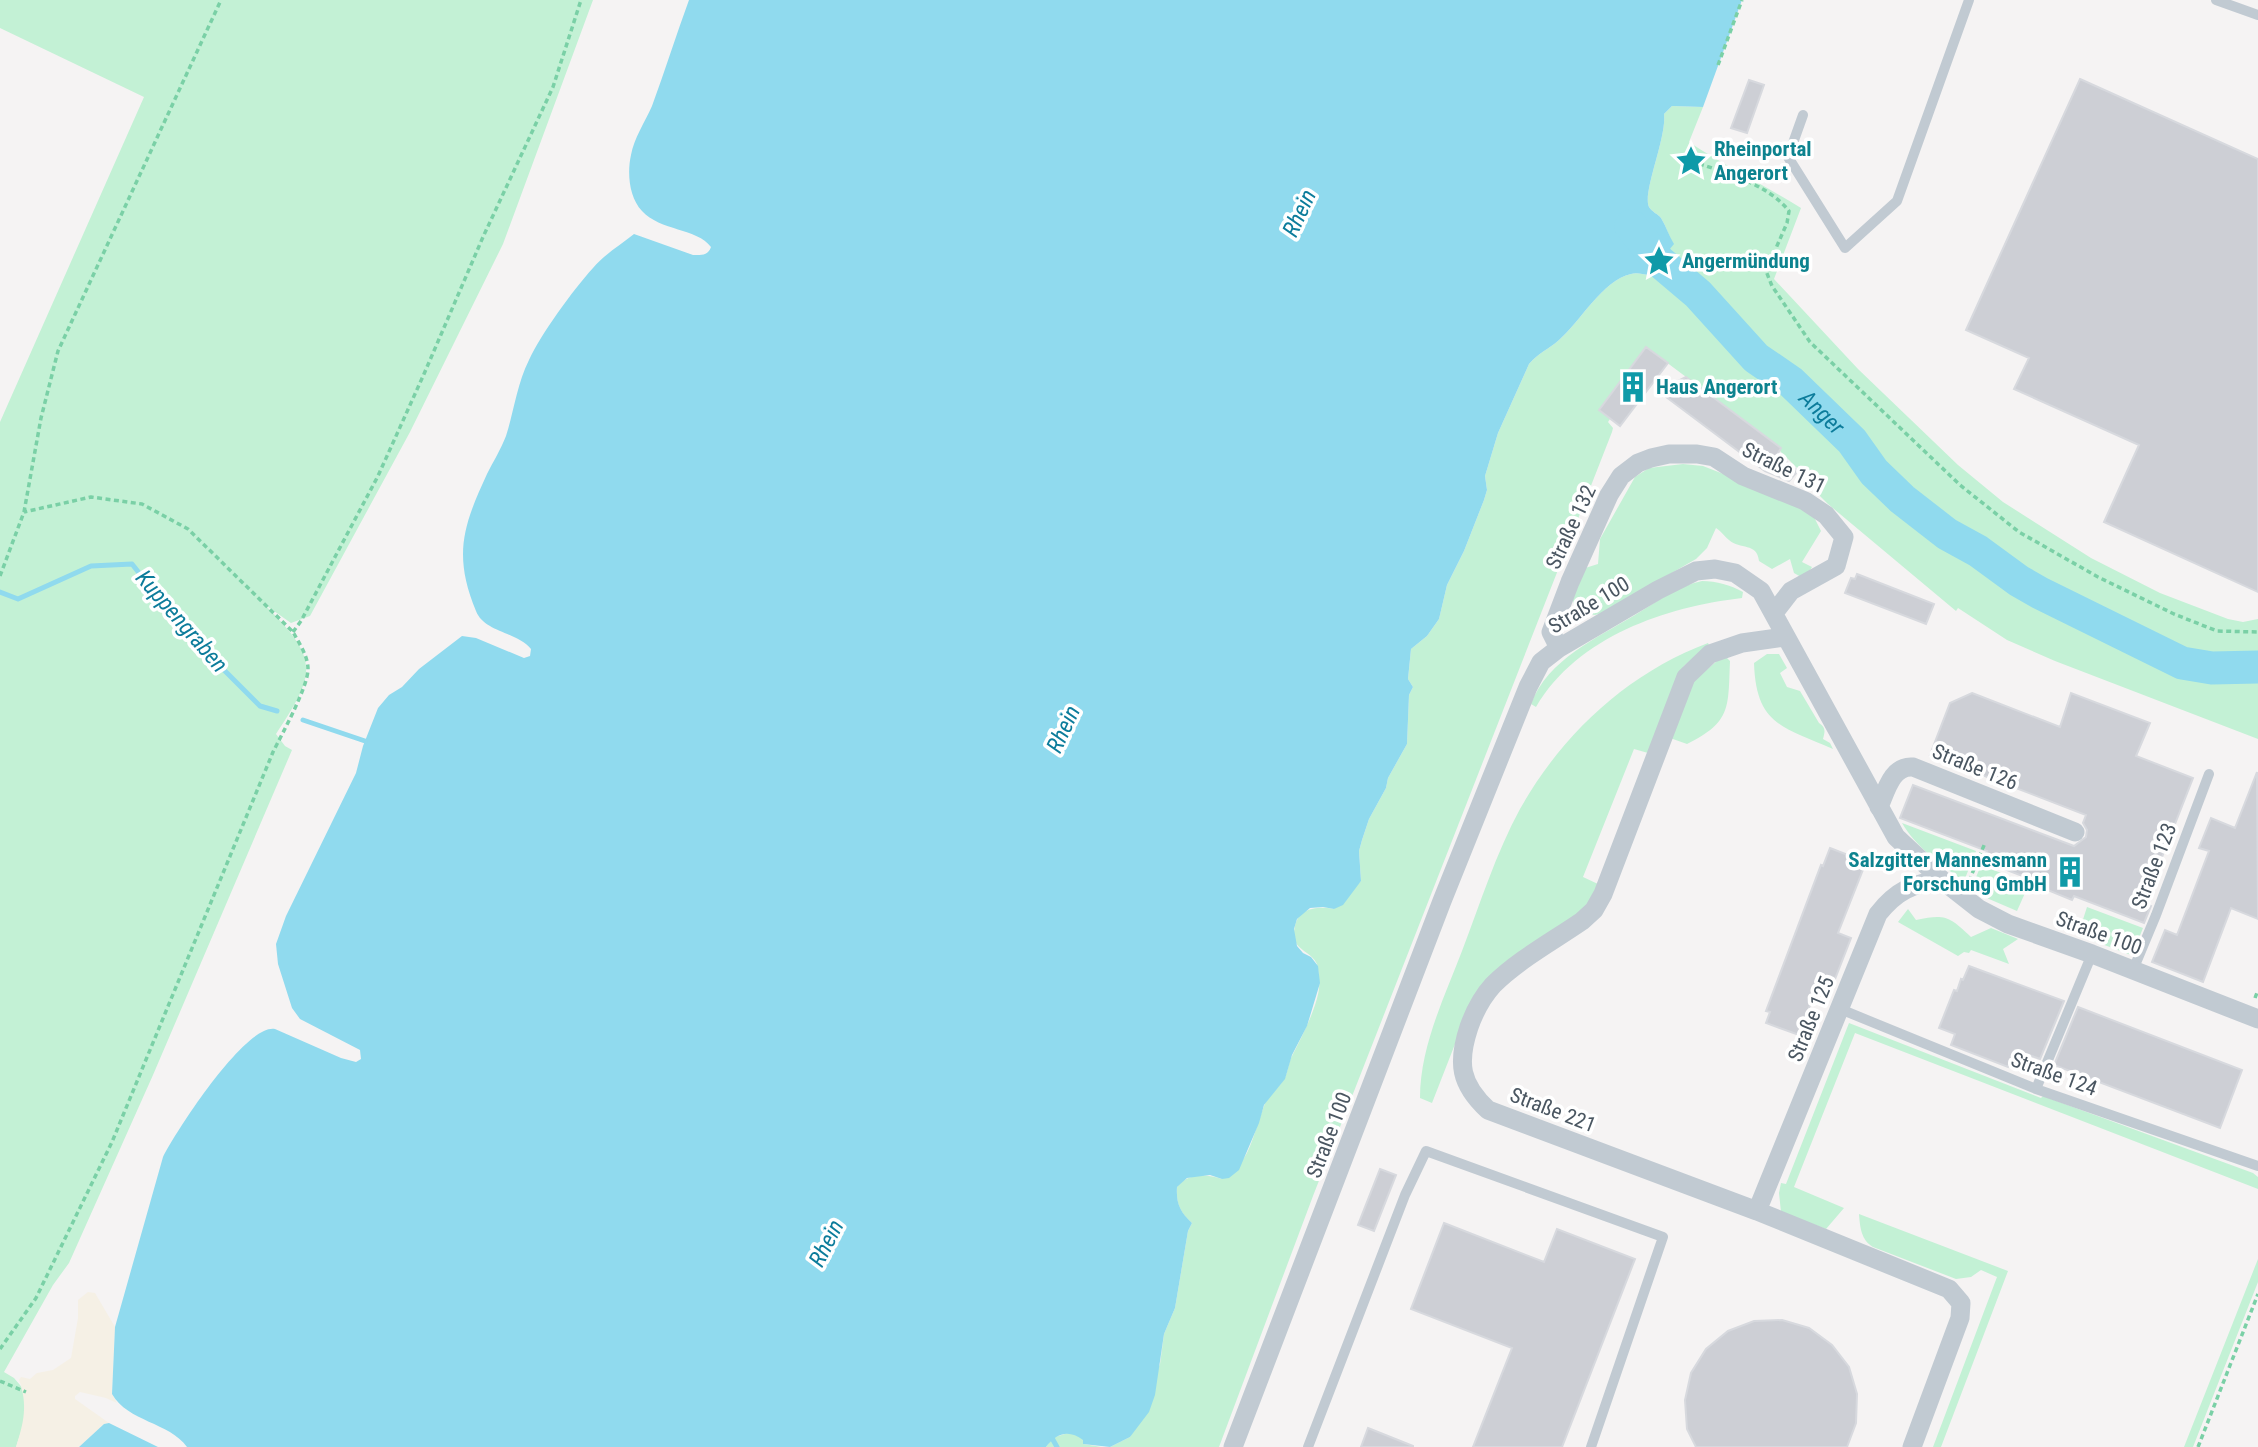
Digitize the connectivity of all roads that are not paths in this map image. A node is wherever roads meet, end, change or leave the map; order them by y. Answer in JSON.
{"nodes":[{"id":1,"x":1969,"y":0,"type":"edge"},
{"id":2,"x":2216,"y":0,"type":"edge"},
{"id":3,"x":2258,"y":15,"type":"edge"},
{"id":4,"x":1804,"y":115,"type":"dead end"},
{"id":5,"x":1669,"y":454,"type":"joint"},
{"id":6,"x":1774,"y":613,"type":"junction"},
{"id":7,"x":1785,"y":637,"type":"junction"},
{"id":8,"x":1559,"y":648,"type":"junction"},
{"id":9,"x":2209,"y":775,"type":"dead end"},
{"id":10,"x":1879,"y":807,"type":"junction"},
{"id":11,"x":2075,"y":832,"type":"dead end"},
{"id":12,"x":1942,"y":880,"type":"junction"},
{"id":13,"x":2092,"y":954,"type":"junction"},
{"id":14,"x":2133,"y":970,"type":"junction"},
{"id":15,"x":1840,"y":1009,"type":"junction"},
{"id":16,"x":2258,"y":1019,"type":"edge"},
{"id":17,"x":2036,"y":1089,"type":"junction"},
{"id":18,"x":2258,"y":1167,"type":"edge"},
{"id":19,"x":1757,"y":1211,"type":"junction"},
{"id":20,"x":1233,"y":1447,"type":"edge"},
{"id":21,"x":1308,"y":1447,"type":"edge"},
{"id":22,"x":1591,"y":1447,"type":"edge"},
{"id":23,"x":1912,"y":1447,"type":"edge"}],
"edges":[{"from":1,"to":4,"type":"lane"},
{"from":2,"to":3,"type":"lane"},
{"from":5,"to":6,"type":"street","name":"Straße 131"},
{"from":5,"to":8,"type":"street","name":"Straße 132"},
{"from":6,"to":7,"type":"street","name":"Straße 100"},
{"from":6,"to":8,"type":"street","name":"Straße 100"},
{"from":7,"to":10,"type":"street","name":"Straße 100"},
{"from":7,"to":19,"type":"street","name":"Straße 221"},
{"from":8,"to":20,"type":"street","name":"Straße 100"},
{"from":9,"to":14,"type":"lane","name":"Straße 123"},
{"from":10,"to":11,"type":"street","name":"Straße 126"},
{"from":10,"to":12,"type":"street","name":"Straße 100"},
{"from":12,"to":13,"type":"street","name":"Straße 100"},
{"from":12,"to":15,"type":"street","name":"Straße 125"},
{"from":13,"to":14,"type":"street","name":"Straße 100"},
{"from":13,"to":17,"type":"lane"},
{"from":14,"to":16,"type":"street","name":"Straße 100"},
{"from":15,"to":17,"type":"lane","name":"Straße 124"},
{"from":15,"to":19,"type":"street","name":"Straße 125"},
{"from":17,"to":18,"type":"lane","name":"Straße 124"},
{"from":19,"to":23,"type":"street","name":"Straße 221"},
{"from":21,"to":22,"type":"lane"}]}
